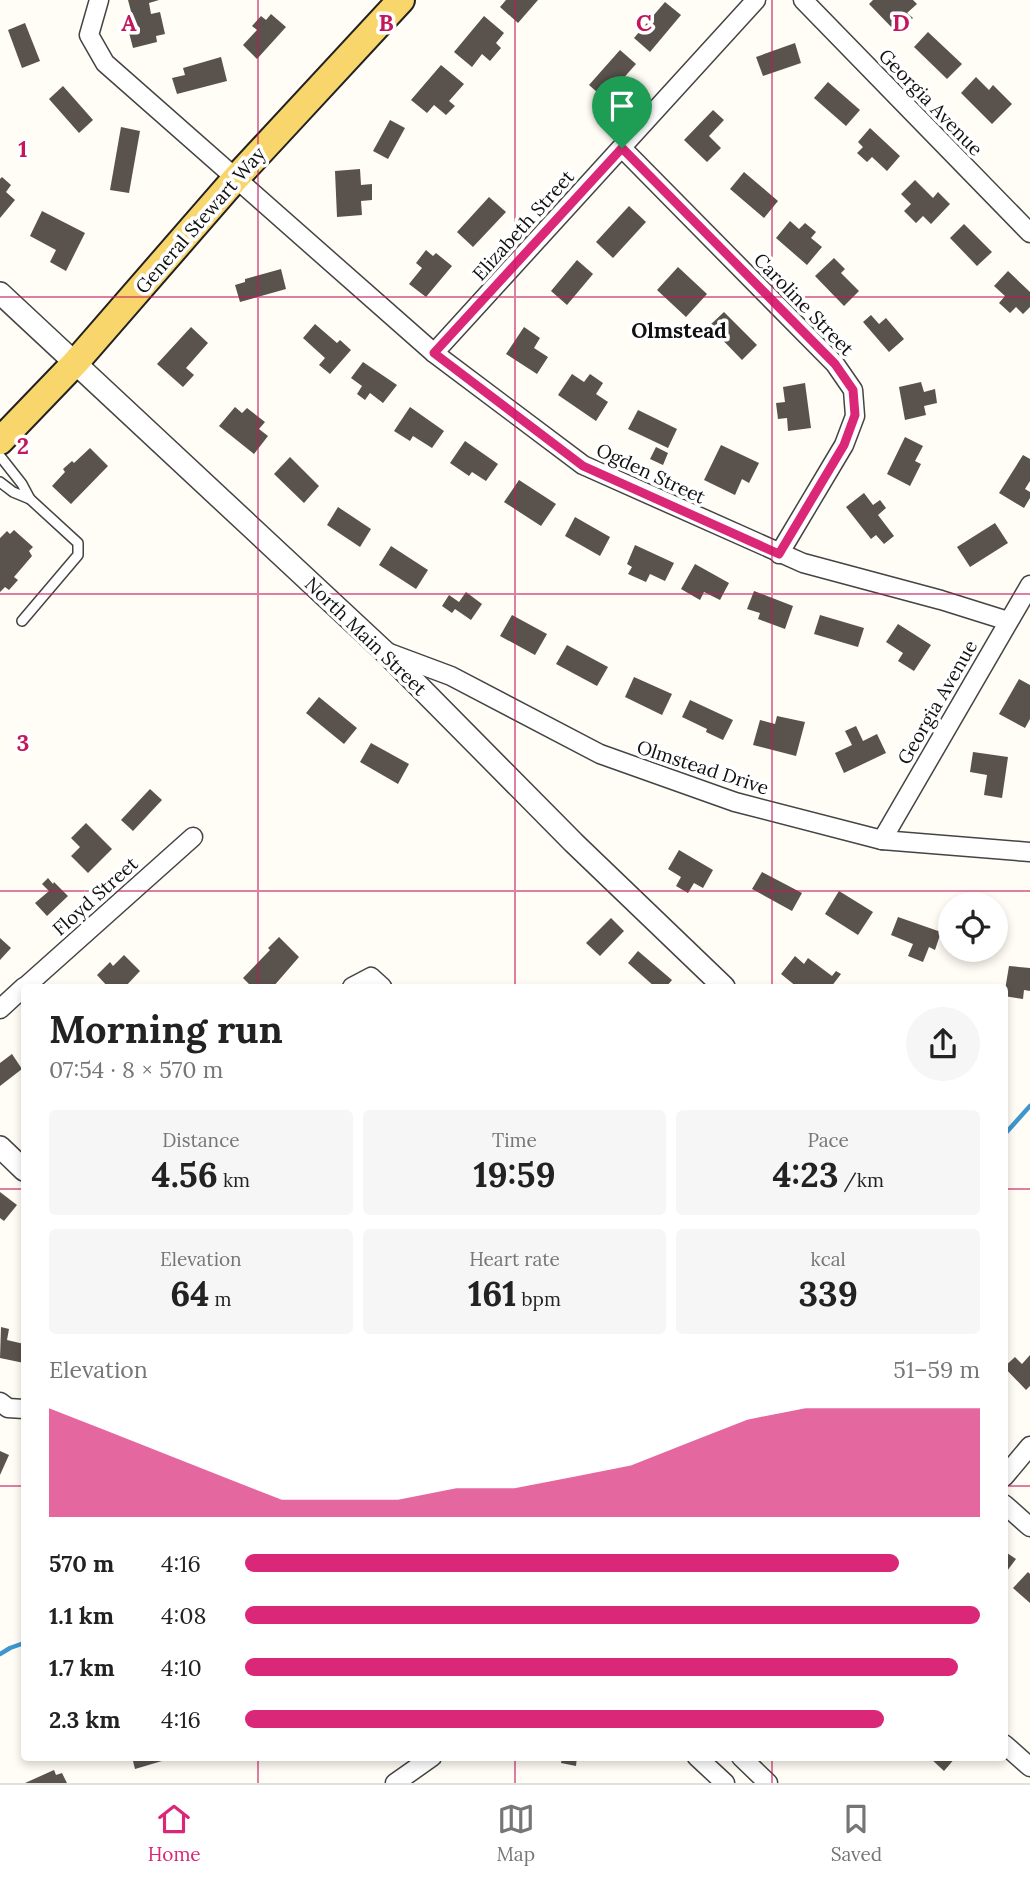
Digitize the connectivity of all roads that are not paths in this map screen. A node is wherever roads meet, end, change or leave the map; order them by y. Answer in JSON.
{"nodes":[{"id":1,"x":99,"y":0,"type":"edge"},
{"id":2,"x":401,"y":0,"type":"edge"},
{"id":3,"x":756,"y":0,"type":"edge"},
{"id":4,"x":803,"y":0,"type":"edge"},
{"id":5,"x":622,"y":148,"type":"junction"},
{"id":6,"x":235,"y":179,"type":"junction"},
{"id":7,"x":1030,"y":233,"type":"edge"},
{"id":8,"x":0,"y":293,"type":"edge"},
{"id":9,"x":434,"y":353,"type":"junction"},
{"id":10,"x":75,"y":363,"type":"junction"},
{"id":11,"x":0,"y":441,"type":"edge"},
{"id":12,"x":0,"y":456,"type":"edge"},
{"id":13,"x":0,"y":482,"type":"edge"},
{"id":14,"x":30,"y":499,"type":"junction"},
{"id":15,"x":779,"y":554,"type":"junction"},
{"id":16,"x":1030,"y":585,"type":"edge"},
{"id":17,"x":22,"y":621,"type":"dead end"},
{"id":18,"x":1008,"y":621,"type":"junction"},
{"id":19,"x":384,"y":651,"type":"junction"},
{"id":20,"x":192,"y":837,"type":"dead end"},
{"id":21,"x":882,"y":840,"type":"junction"},
{"id":22,"x":1030,"y":852,"type":"edge"},
{"id":23,"x":28,"y":984,"type":"edge"},
{"id":24,"x":358,"y":984,"type":"edge"},
{"id":25,"x":379,"y":984,"type":"edge"},
{"id":26,"x":721,"y":984,"type":"edge"},
{"id":27,"x":21,"y":991,"type":"edge"},
{"id":28,"x":0,"y":1009,"type":"edge"},
{"id":29,"x":0,"y":1147,"type":"edge"},
{"id":30,"x":21,"y":1167,"type":"edge"},
{"id":31,"x":0,"y":1402,"type":"edge"},
{"id":32,"x":21,"y":1409,"type":"edge"},
{"id":33,"x":1030,"y":1446,"type":"edge"},
{"id":34,"x":1008,"y":1472,"type":"edge"},
{"id":35,"x":1008,"y":1508,"type":"edge"},
{"id":36,"x":1030,"y":1527,"type":"edge"},
{"id":37,"x":1008,"y":1748,"type":"edge"},
{"id":38,"x":426,"y":1761,"type":"edge"},
{"id":39,"x":701,"y":1761,"type":"edge"},
{"id":40,"x":745,"y":1761,"type":"edge"},
{"id":41,"x":1030,"y":1767,"type":"edge"},
{"id":42,"x":395,"y":1783,"type":"edge"},
{"id":43,"x":725,"y":1783,"type":"edge"},
{"id":44,"x":768,"y":1783,"type":"edge"}],
"edges":[{"from":1,"to":6,"type":"street","name":"Ogden Street"},
{"from":2,"to":6,"type":"main road","name":"General Stewart Way"},
{"from":3,"to":5,"type":"street","name":"Elizabeth Street"},
{"from":4,"to":7,"type":"street","name":"Georgia Avenue"},
{"from":5,"to":9,"type":"street","name":"Elizabeth Street"},
{"from":5,"to":15,"type":"street","name":"Caroline Street"},
{"from":6,"to":9,"type":"street","name":"Ogden Street"},
{"from":6,"to":10,"type":"main road","name":"General Stewart Way"},
{"from":8,"to":10,"type":"street","name":"North Main Street"},
{"from":9,"to":15,"type":"street","name":"Ogden Street"},
{"from":10,"to":11,"type":"main road","name":"General Stewart Way"},
{"from":10,"to":19,"type":"street","name":"North Main Street"},
{"from":12,"to":14,"type":"lane"},
{"from":13,"to":14,"type":"lane"},
{"from":14,"to":17,"type":"lane"},
{"from":15,"to":18,"type":"street","name":"Ogden Street"},
{"from":16,"to":18,"type":"street","name":"Georgia Avenue"},
{"from":18,"to":21,"type":"street","name":"Georgia Avenue"},
{"from":19,"to":21,"type":"street","name":"Olmstead Drive"},
{"from":19,"to":26,"type":"street","name":"North Main Street"},
{"from":20,"to":23,"type":"street","name":"Floyd Street"},
{"from":21,"to":22,"type":"street","name":"Olmstead Drive"},
{"from":24,"to":25,"type":"street"},
{"from":27,"to":28,"type":"street","name":"Floyd Street"},
{"from":29,"to":30,"type":"street"},
{"from":31,"to":32,"type":"street"},
{"from":33,"to":34,"type":"street"},
{"from":35,"to":36,"type":"street"},
{"from":37,"to":41,"type":"street"},
{"from":38,"to":42,"type":"street"},
{"from":39,"to":43,"type":"street"},
{"from":40,"to":44,"type":"street"}]}
